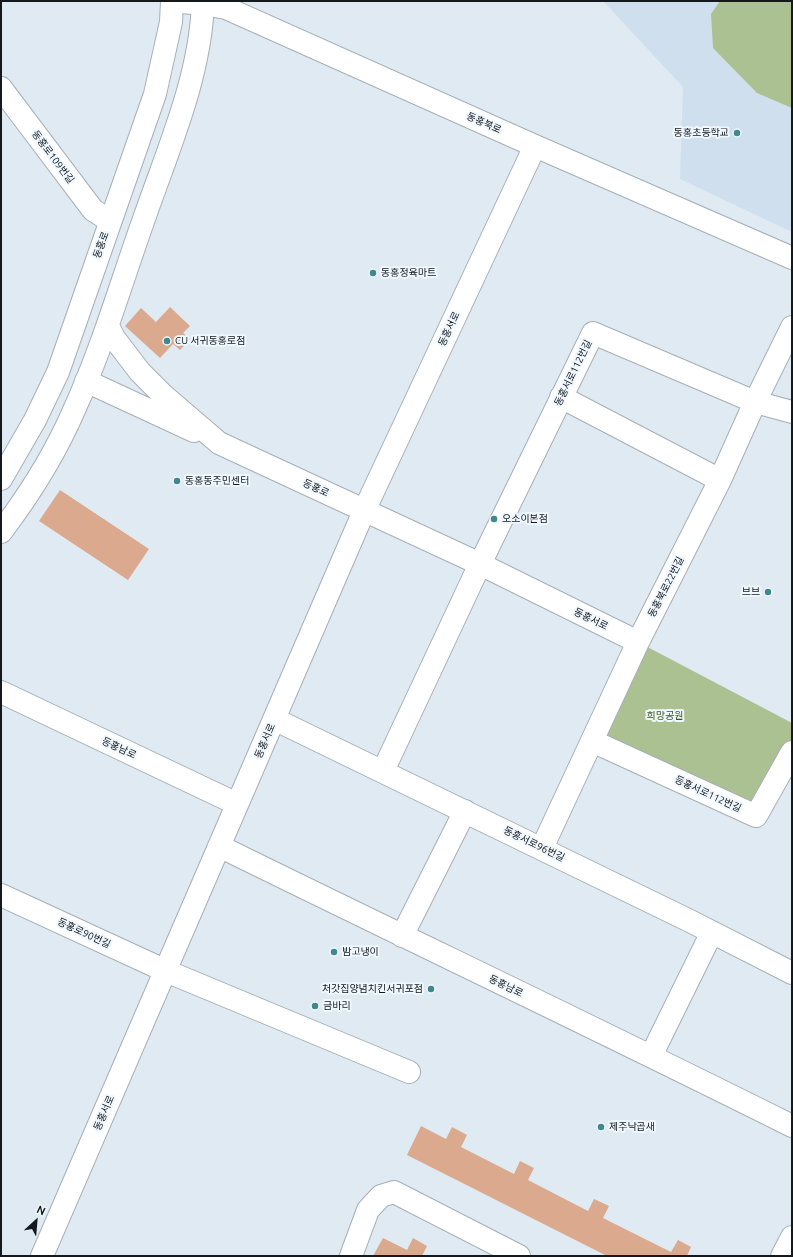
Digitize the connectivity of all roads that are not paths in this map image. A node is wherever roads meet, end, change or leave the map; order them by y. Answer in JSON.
{"nodes":[{"id":1,"x":172,"y":1,"type":"edge"},
{"id":2,"x":203,"y":2,"type":"edge"},
{"id":3,"x":1,"y":88,"type":"edge"},
{"id":4,"x":535,"y":146,"type":"junction"},
{"id":5,"x":110,"y":221,"type":"junction"},
{"id":6,"x":792,"y":258,"type":"edge"},
{"id":7,"x":108,"y":326,"type":"junction"},
{"id":8,"x":792,"y":326,"type":"edge"},
{"id":9,"x":86,"y":381,"type":"junction"},
{"id":10,"x":561,"y":397,"type":"junction"},
{"id":11,"x":755,"y":402,"type":"junction"},
{"id":12,"x":792,"y":412,"type":"edge"},
{"id":13,"x":219,"y":443,"type":"junction"},
{"id":14,"x":1,"y":479,"type":"edge"},
{"id":15,"x":720,"y":480,"type":"junction"},
{"id":16,"x":364,"y":511,"type":"junction"},
{"id":17,"x":1,"y":532,"type":"edge"},
{"id":18,"x":480,"y":564,"type":"junction"},
{"id":19,"x":638,"y":642,"type":"junction"},
{"id":20,"x":1,"y":692,"type":"edge"},
{"id":21,"x":274,"y":719,"type":"junction"},
{"id":22,"x":592,"y":741,"type":"junction"},
{"id":23,"x":792,"y":752,"type":"edge"},
{"id":24,"x":383,"y":771,"type":"junction"},
{"id":25,"x":237,"y":804,"type":"junction"},
{"id":26,"x":465,"y":811,"type":"junction"},
{"id":27,"x":219,"y":846,"type":"junction"},
{"id":28,"x":542,"y":848,"type":"junction"},
{"id":29,"x":2,"y":900,"type":"edge"},
{"id":30,"x":712,"y":932,"type":"junction"},
{"id":31,"x":402,"y":936,"type":"junction"},
{"id":32,"x":166,"y":971,"type":"junction"},
{"id":33,"x":792,"y":973,"type":"edge"},
{"id":34,"x":651,"y":1056,"type":"junction"},
{"id":35,"x":409,"y":1072,"type":"dead end"},
{"id":36,"x":792,"y":1126,"type":"edge"},
{"id":37,"x":792,"y":1237,"type":"edge"},
{"id":38,"x":42,"y":1256,"type":"edge"},
{"id":39,"x":351,"y":1256,"type":"edge"},
{"id":40,"x":519,"y":1256,"type":"edge"},
{"id":41,"x":782,"y":1256,"type":"edge"}],
"edges":[{"from":1,"to":2,"type":"street","name":"동홍북로"},
{"from":1,"to":5,"type":"street","name":"동홍로"},
{"from":2,"to":4,"type":"street","name":"동홍북로"},
{"from":2,"to":7,"type":"street"},
{"from":3,"to":5,"type":"street","name":"동홍로109번길"},
{"from":4,"to":6,"type":"street","name":"동홍북로"},
{"from":4,"to":16,"type":"street","name":"동홍서로"},
{"from":5,"to":14,"type":"street","name":"동홍로"},
{"from":7,"to":9,"type":"street"},
{"from":7,"to":13,"type":"street","name":"동홍로"},
{"from":8,"to":11,"type":"street","name":"동홍북로22번길"},
{"from":9,"to":13,"type":"street"},
{"from":9,"to":17,"type":"street"},
{"from":10,"to":11,"type":"street","name":"동홍서로112번길"},
{"from":10,"to":15,"type":"street"},
{"from":10,"to":18,"type":"street","name":"동홍서로112번길"},
{"from":11,"to":12,"type":"street","name":"동홍서로112번길"},
{"from":11,"to":15,"type":"street","name":"동홍북로22번길"},
{"from":13,"to":16,"type":"street","name":"동홍로"},
{"from":15,"to":19,"type":"street","name":"동홍북로22번길"},
{"from":16,"to":18,"type":"street","name":"동홍서로"},
{"from":16,"to":21,"type":"street","name":"동홍서로"},
{"from":18,"to":19,"type":"street","name":"동홍서로"},
{"from":18,"to":24,"type":"street"},
{"from":19,"to":22,"type":"street","name":"동홍북로22번길"},
{"from":20,"to":25,"type":"street","name":"동홍남로"},
{"from":21,"to":24,"type":"street","name":"동홍서로96번길"},
{"from":21,"to":25,"type":"street","name":"동홍서로"},
{"from":22,"to":23,"type":"street","name":"동홍서로112번길"},
{"from":22,"to":28,"type":"street","name":"동홍북로22번길"},
{"from":24,"to":26,"type":"street","name":"동홍서로96번길"},
{"from":25,"to":27,"type":"street","name":"동홍서로"},
{"from":26,"to":28,"type":"street","name":"동홍서로96번길"},
{"from":26,"to":31,"type":"street"},
{"from":27,"to":31,"type":"street","name":"동홍남로"},
{"from":27,"to":32,"type":"street","name":"동홍서로"},
{"from":28,"to":30,"type":"street","name":"동홍서로96번길"},
{"from":29,"to":32,"type":"street","name":"동홍로90번길"},
{"from":30,"to":33,"type":"street","name":"동홍서로96번길"},
{"from":30,"to":34,"type":"street"},
{"from":31,"to":34,"type":"street","name":"동홍남로"},
{"from":32,"to":35,"type":"street"},
{"from":32,"to":38,"type":"street","name":"동홍서로"},
{"from":34,"to":36,"type":"street","name":"동홍남로"},
{"from":37,"to":41,"type":"street"},
{"from":39,"to":40,"type":"street"}]}
